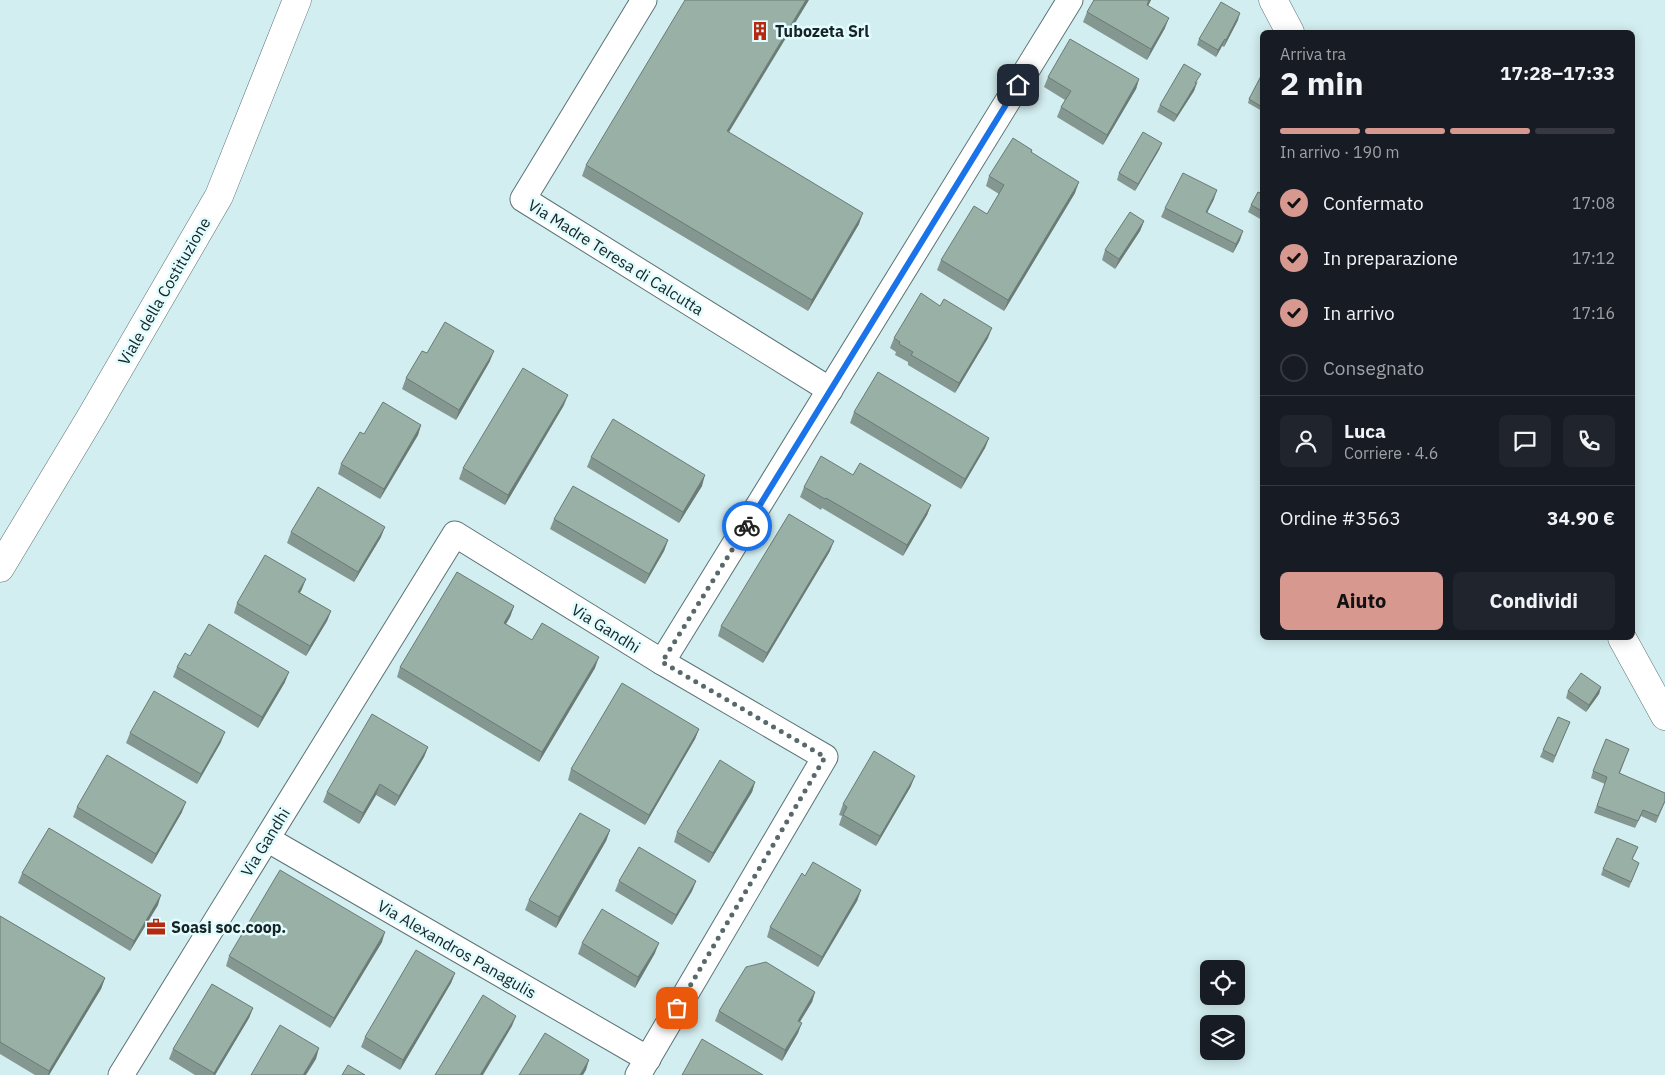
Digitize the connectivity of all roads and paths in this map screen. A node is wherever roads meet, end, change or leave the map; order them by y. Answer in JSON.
{"nodes":[{"id":1,"x":297,"y":0,"type":"edge"},
{"id":2,"x":644,"y":0,"type":"edge"},
{"id":3,"x":1070,"y":0,"type":"edge"},
{"id":4,"x":1273,"y":0,"type":"edge"},
{"id":5,"x":1289,"y":30,"type":"edge"},
{"id":6,"x":830,"y":390,"type":"junction"},
{"id":7,"x":0,"y":568,"type":"edge"},
{"id":8,"x":1623,"y":640,"type":"edge"},
{"id":9,"x":662,"y":662,"type":"junction"},
{"id":10,"x":1665,"y":716,"type":"edge"},
{"id":11,"x":267,"y":838,"type":"junction"},
{"id":12,"x":643,"y":1067,"type":"edge"},
{"id":13,"x":122,"y":1075,"type":"edge"}],
"edges":[{"from":1,"to":7,"type":"main road","name":"Viale della Costituzione"},
{"from":2,"to":6,"type":"street","name":"Via Madre Teresa di Calcutta"},
{"from":3,"to":6,"type":"street"},
{"from":4,"to":5,"type":"main road"},
{"from":6,"to":9,"type":"street"},
{"from":8,"to":10,"type":"main road"},
{"from":9,"to":11,"type":"street","name":"Via Gandhi"},
{"from":9,"to":12,"type":"street"},
{"from":11,"to":12,"type":"street","name":"Via Alexandros Panagulis"},
{"from":11,"to":13,"type":"street","name":"Via Gandhi"}]}
